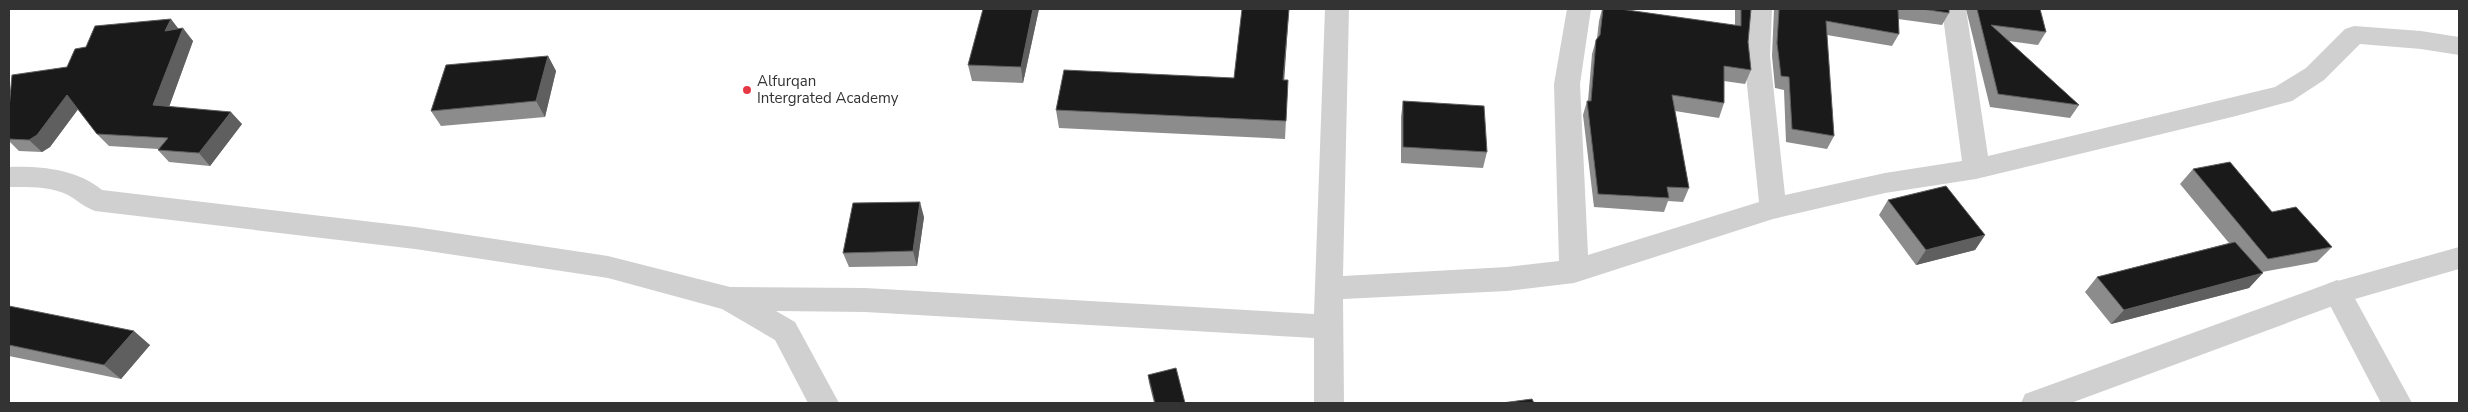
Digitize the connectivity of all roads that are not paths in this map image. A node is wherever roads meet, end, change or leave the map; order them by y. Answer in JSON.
{"nodes":[{"id":1,"x":1337,"y":9,"type":"edge"},
{"id":2,"x":1579,"y":9,"type":"edge"},
{"id":3,"x":1760,"y":9,"type":"edge"},
{"id":4,"x":1954,"y":9,"type":"edge"},
{"id":5,"x":2459,"y":46,"type":"edge"},
{"id":6,"x":1976,"y":169,"type":"junction"},
{"id":7,"x":9,"y":177,"type":"edge"},
{"id":8,"x":1773,"y":208,"type":"junction"},
{"id":9,"x":2459,"y":258,"type":"edge"},
{"id":10,"x":1574,"y":271,"type":"junction"},
{"id":11,"x":1328,"y":288,"type":"junction"},
{"id":12,"x":2337,"y":292,"type":"junction"},
{"id":13,"x":730,"y":299,"type":"junction"},
{"id":14,"x":1328,"y":327,"type":"junction"},
{"id":15,"x":824,"y":403,"type":"edge"},
{"id":16,"x":1329,"y":403,"type":"edge"},
{"id":17,"x":2036,"y":403,"type":"edge"},
{"id":18,"x":2397,"y":403,"type":"edge"}],
"edges":[{"from":1,"to":11,"type":"street"},
{"from":2,"to":10,"type":"street"},
{"from":3,"to":8,"type":"street"},
{"from":4,"to":6,"type":"street"},
{"from":5,"to":6,"type":"street"},
{"from":6,"to":8,"type":"street"},
{"from":7,"to":13,"type":"street"},
{"from":8,"to":10,"type":"street"},
{"from":9,"to":12,"type":"street"},
{"from":10,"to":11,"type":"street"},
{"from":11,"to":14,"type":"street"},
{"from":12,"to":17,"type":"street"},
{"from":12,"to":18,"type":"street"},
{"from":13,"to":14,"type":"street"},
{"from":13,"to":15,"type":"street"},
{"from":14,"to":16,"type":"street"}]}
